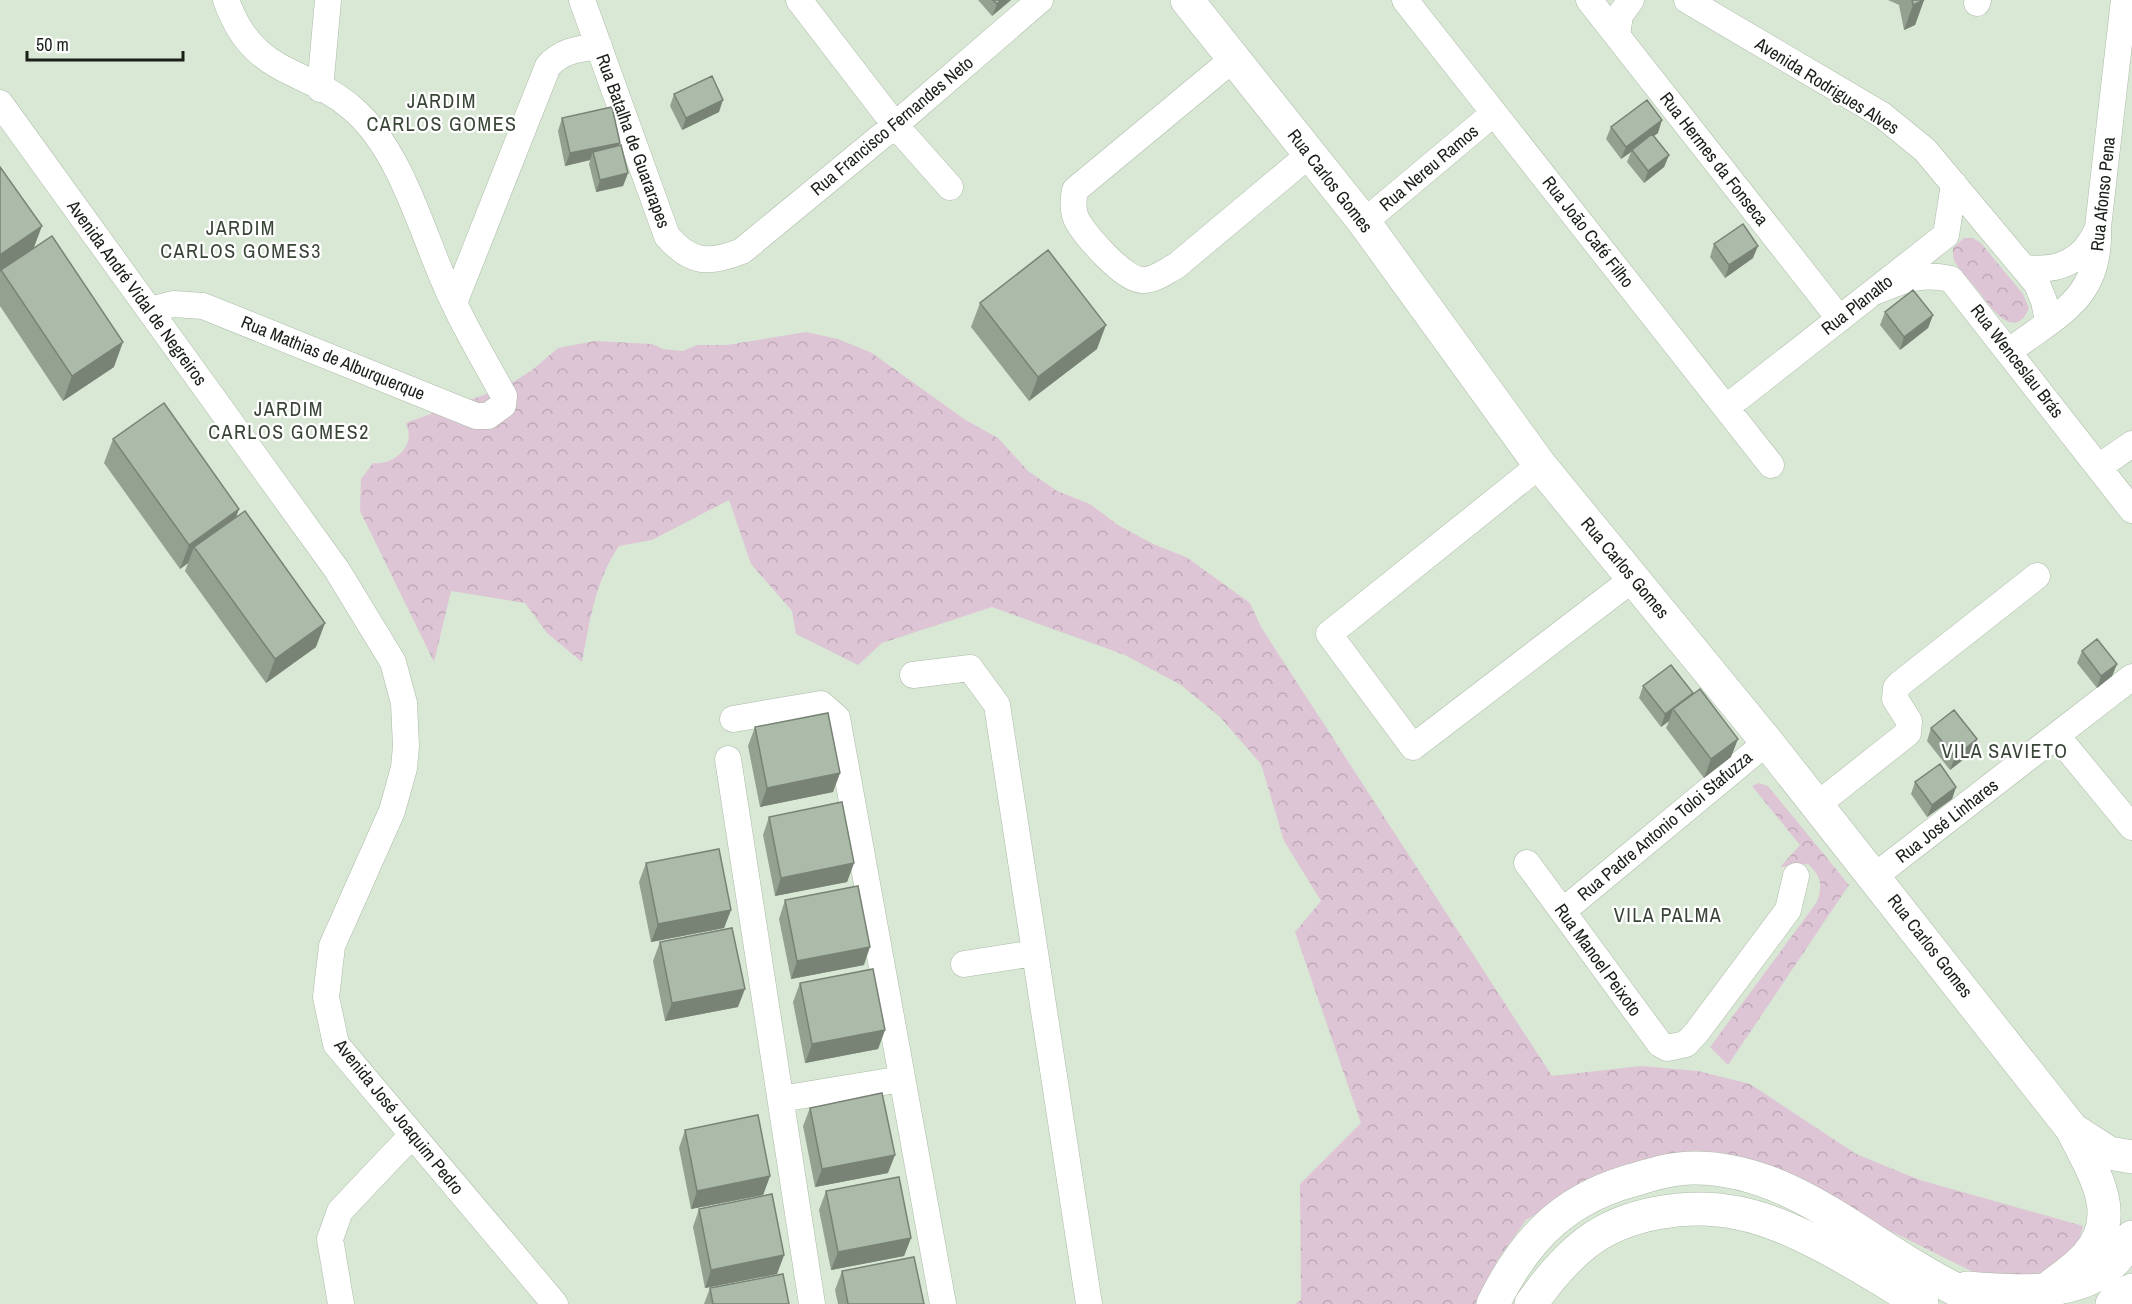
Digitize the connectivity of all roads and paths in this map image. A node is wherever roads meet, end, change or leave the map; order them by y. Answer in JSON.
{"nodes":[{"id":1,"x":226,"y":0,"type":"edge"},
{"id":2,"x":328,"y":0,"type":"edge"},
{"id":3,"x":582,"y":0,"type":"edge"},
{"id":4,"x":798,"y":0,"type":"edge"},
{"id":5,"x":1040,"y":0,"type":"edge"},
{"id":6,"x":1187,"y":0,"type":"edge"},
{"id":7,"x":1405,"y":0,"type":"edge"},
{"id":8,"x":1589,"y":0,"type":"edge"},
{"id":9,"x":1631,"y":0,"type":"edge"},
{"id":10,"x":1687,"y":0,"type":"edge"},
{"id":11,"x":2124,"y":0,"type":"edge"},
{"id":12,"x":1617,"y":35,"type":"junction"},
{"id":13,"x":599,"y":46,"type":"junction"},
{"id":14,"x":1233,"y":59,"type":"junction"},
{"id":15,"x":320,"y":89,"type":"junction"},
{"id":16,"x":0,"y":103,"type":"edge"},
{"id":17,"x":1494,"y":113,"type":"junction"},
{"id":18,"x":895,"y":125,"type":"junction"},
{"id":19,"x":1310,"y":154,"type":"junction"},
{"id":20,"x":1954,"y":184,"type":"junction"},
{"id":21,"x":950,"y":187,"type":"dead end"},
{"id":22,"x":1364,"y":222,"type":"junction"},
{"id":23,"x":1989,"y":227,"type":"junction"},
{"id":24,"x":2098,"y":227,"type":"junction"},
{"id":25,"x":1946,"y":235,"type":"junction"},
{"id":26,"x":742,"y":250,"type":"joint"},
{"id":27,"x":2025,"y":268,"type":"junction"},
{"id":28,"x":1952,"y":279,"type":"junction"},
{"id":29,"x":1872,"y":293,"type":"junction"},
{"id":30,"x":454,"y":303,"type":"junction"},
{"id":31,"x":150,"y":310,"type":"junction"},
{"id":32,"x":1839,"y":318,"type":"junction"},
{"id":33,"x":2048,"y":321,"type":"junction"},
{"id":34,"x":2010,"y":351,"type":"junction"},
{"id":35,"x":1728,"y":407,"type":"junction"},
{"id":36,"x":2132,"y":444,"type":"edge"},
{"id":37,"x":1540,"y":465,"type":"junction"},
{"id":38,"x":1771,"y":465,"type":"dead end"},
{"id":39,"x":2099,"y":467,"type":"junction"},
{"id":40,"x":2132,"y":510,"type":"edge"},
{"id":41,"x":337,"y":570,"type":"joint"},
{"id":42,"x":2037,"y":576,"type":"dead end"},
{"id":43,"x":1634,"y":578,"type":"junction"},
{"id":44,"x":914,"y":675,"type":"dead end"},
{"id":45,"x":2132,"y":677,"type":"edge"},
{"id":46,"x":733,"y":719,"type":"dead end"},
{"id":47,"x":2057,"y":736,"type":"junction"},
{"id":48,"x":1767,"y":742,"type":"junction"},
{"id":49,"x":728,"y":759,"type":"dead end"},
{"id":50,"x":1817,"y":805,"type":"junction"},
{"id":51,"x":2132,"y":827,"type":"edge"},
{"id":52,"x":1527,"y":863,"type":"dead end"},
{"id":53,"x":1796,"y":876,"type":"dead end"},
{"id":54,"x":1875,"y":876,"type":"junction"},
{"id":55,"x":1563,"y":911,"type":"junction"},
{"id":56,"x":1035,"y":953,"type":"junction"},
{"id":57,"x":964,"y":964,"type":"dead end"},
{"id":58,"x":902,"y":1078,"type":"junction"},
{"id":59,"x":781,"y":1099,"type":"junction"},
{"id":60,"x":2072,"y":1129,"type":"junction"},
{"id":61,"x":412,"y":1135,"type":"junction"},
{"id":62,"x":2132,"y":1157,"type":"edge"},
{"id":63,"x":2132,"y":1237,"type":"edge"},
{"id":64,"x":1950,"y":1287,"type":"junction"},
{"id":65,"x":2046,"y":1290,"type":"junction"},
{"id":66,"x":2132,"y":1290,"type":"edge"},
{"id":67,"x":341,"y":1304,"type":"edge"},
{"id":68,"x":555,"y":1304,"type":"edge"},
{"id":69,"x":812,"y":1304,"type":"edge"},
{"id":70,"x":943,"y":1304,"type":"edge"},
{"id":71,"x":1089,"y":1304,"type":"edge"},
{"id":72,"x":1493,"y":1304,"type":"edge"},
{"id":73,"x":1531,"y":1304,"type":"edge"},
{"id":74,"x":1922,"y":1304,"type":"edge"},
{"id":75,"x":1993,"y":1304,"type":"edge"},
{"id":76,"x":2112,"y":1304,"type":"edge"}],
"edges":[{"from":1,"to":15,"type":"street"},
{"from":2,"to":15,"type":"street"},
{"from":3,"to":13,"type":"street","name":"Rua Batalha de Guararapes"},
{"from":4,"to":18,"type":"street"},
{"from":5,"to":18,"type":"street","name":"Rua Francisco Fernandes Neto"},
{"from":6,"to":14,"type":"main road","name":"Rua Carlos Gomes"},
{"from":7,"to":17,"type":"street","name":"Rua João Café Filho"},
{"from":8,"to":12,"type":"street","name":"Rua Hermes da Fonseca"},
{"from":9,"to":12,"type":"street"},
{"from":10,"to":20,"type":"street","name":"Avenida Rodrigues Alves"},
{"from":11,"to":24,"type":"street","name":"Rua Afonso Pena"},
{"from":12,"to":32,"type":"street","name":"Rua Hermes da Fonseca"},
{"from":13,"to":26,"type":"street","name":"Rua Batalha de Guararapes"},
{"from":13,"to":30,"type":"street"},
{"from":14,"to":19,"type":"main road","name":"Rua Carlos Gomes"},
{"from":14,"to":19,"type":"street"},
{"from":15,"to":30,"type":"street"},
{"from":16,"to":31,"type":"street","name":"Avenida André Vidal de Negreiros"},
{"from":17,"to":22,"type":"street","name":"Rua Nereu Ramos"},
{"from":17,"to":35,"type":"street","name":"Rua João Café Filho"},
{"from":18,"to":21,"type":"street"},
{"from":18,"to":26,"type":"street","name":"Rua Francisco Fernandes Neto"},
{"from":19,"to":22,"type":"main road","name":"Rua Carlos Gomes"},
{"from":20,"to":23,"type":"street","name":"Avenida Rodrigues Alves"},
{"from":20,"to":25,"type":"street"},
{"from":22,"to":37,"type":"main road","name":"Rua Carlos Gomes"},
{"from":23,"to":25,"type":"street","name":"Rua Planalto"},
{"from":23,"to":27,"type":"street","name":"Avenida Rodrigues Alves"},
{"from":24,"to":27,"type":"street"},
{"from":24,"to":33,"type":"street","name":"Rua Afonso Pena"},
{"from":25,"to":28,"type":"street","name":"Rua Wenceslau Brás"},
{"from":25,"to":29,"type":"street","name":"Rua Planalto"},
{"from":27,"to":33,"type":"street","name":"Avenida Rodrigues Alves"},
{"from":28,"to":29,"type":"street"},
{"from":28,"to":34,"type":"street","name":"Rua Wenceslau Brás"},
{"from":29,"to":32,"type":"street","name":"Rua Planalto"},
{"from":30,"to":31,"type":"street","name":"Rua Mathias de Alburquerque"},
{"from":31,"to":41,"type":"street","name":"Avenida André Vidal de Negreiros"},
{"from":32,"to":35,"type":"street","name":"Rua Planalto"},
{"from":33,"to":34,"type":"street","name":"Rua Afonso Pena"},
{"from":34,"to":39,"type":"street","name":"Rua Wenceslau Brás"},
{"from":35,"to":38,"type":"street","name":"Rua João Café Filho"},
{"from":36,"to":39,"type":"street"},
{"from":37,"to":43,"type":"main road","name":"Rua Carlos Gomes"},
{"from":37,"to":43,"type":"street"},
{"from":39,"to":40,"type":"street","name":"Rua Wenceslau Brás"},
{"from":41,"to":61,"type":"street","name":"Avenida José Joaquim Pedro"},
{"from":42,"to":50,"type":"street"},
{"from":43,"to":48,"type":"main road","name":"Rua Carlos Gomes"},
{"from":44,"to":56,"type":"street"},
{"from":45,"to":47,"type":"street","name":"Rua José Linhares"},
{"from":46,"to":58,"type":"street"},
{"from":47,"to":51,"type":"street"},
{"from":47,"to":54,"type":"street","name":"Rua José Linhares"},
{"from":48,"to":50,"type":"main road","name":"Rua Carlos Gomes"},
{"from":48,"to":55,"type":"street","name":"Rua Padre Antonio Toloi Stafuzza"},
{"from":49,"to":59,"type":"street"},
{"from":50,"to":54,"type":"main road","name":"Rua Carlos Gomes"},
{"from":52,"to":55,"type":"street","name":"Rua Manoel Peixoto"},
{"from":53,"to":55,"type":"street","name":"Rua Manoel Peixoto"},
{"from":54,"to":60,"type":"main road","name":"Rua Carlos Gomes"},
{"from":56,"to":57,"type":"street"},
{"from":56,"to":71,"type":"street"},
{"from":58,"to":59,"type":"street"},
{"from":58,"to":70,"type":"street"},
{"from":59,"to":69,"type":"street"},
{"from":60,"to":62,"type":"main road"},
{"from":60,"to":65,"type":"main road"},
{"from":61,"to":67,"type":"street"},
{"from":61,"to":68,"type":"street","name":"Avenida José Joaquim Pedro"},
{"from":63,"to":65,"type":"main road"},
{"from":64,"to":65,"type":"main road"},
{"from":64,"to":72,"type":"main road"},
{"from":64,"to":75,"type":"main road"},
{"from":66,"to":76,"type":"main road"},
{"from":73,"to":74,"type":"main road"}]}
